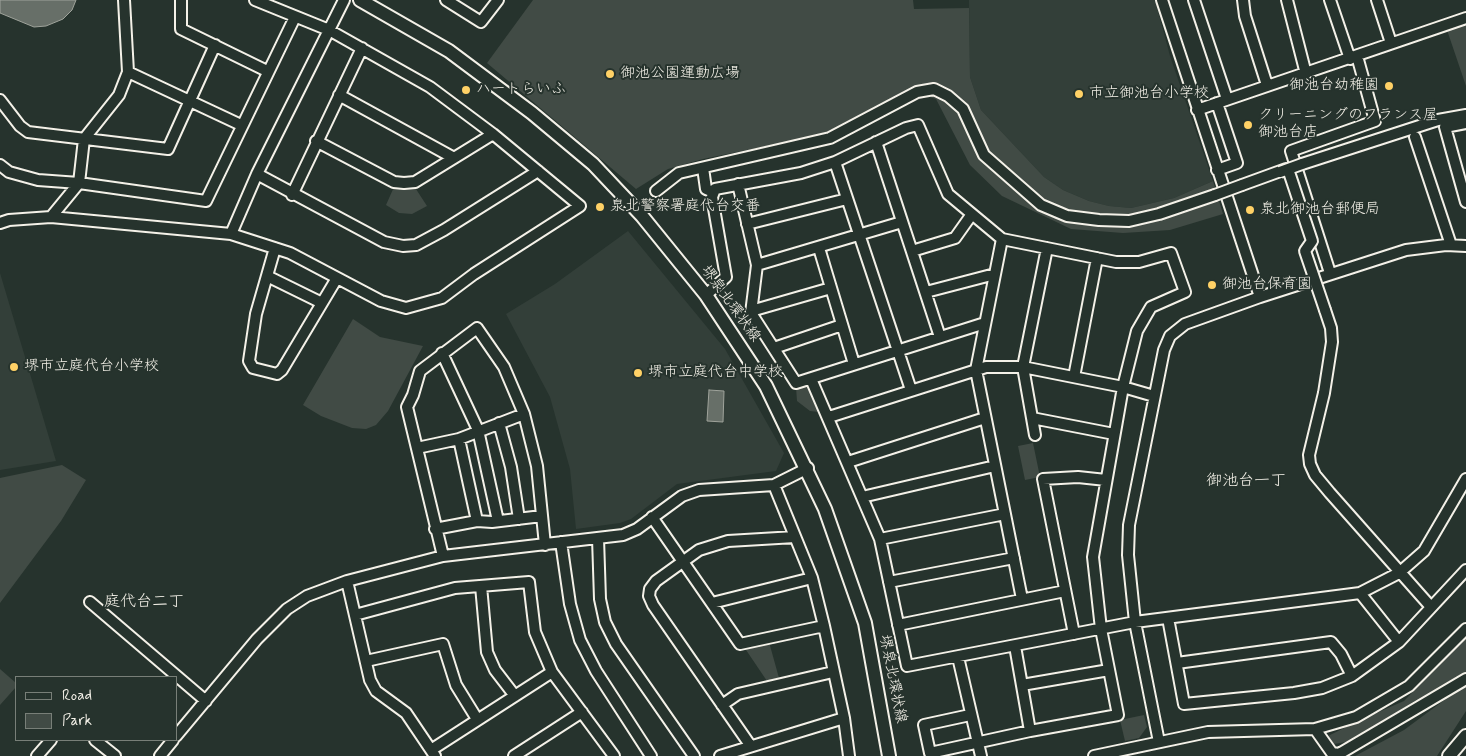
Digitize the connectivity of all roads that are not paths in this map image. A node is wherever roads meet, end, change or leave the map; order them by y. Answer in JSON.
{"nodes":[{"id":1,"x":124,"y":0,"type":"edge"},
{"id":2,"x":181,"y":0,"type":"edge"},
{"id":3,"x":255,"y":0,"type":"edge"},
{"id":4,"x":344,"y":0,"type":"edge"},
{"id":5,"x":360,"y":0,"type":"edge"},
{"id":6,"x":446,"y":0,"type":"edge"},
{"id":7,"x":498,"y":0,"type":"edge"},
{"id":8,"x":1162,"y":0,"type":"edge"},
{"id":9,"x":1194,"y":0,"type":"edge"},
{"id":10,"x":1243,"y":0,"type":"edge"},
{"id":11,"x":1287,"y":0,"type":"edge"},
{"id":12,"x":1330,"y":0,"type":"edge"},
{"id":13,"x":1380,"y":1,"type":"edge"},
{"id":14,"x":295,"y":17,"type":"junction"},
{"id":15,"x":1466,"y":18,"type":"edge"},
{"id":16,"x":329,"y":30,"type":"junction"},
{"id":17,"x":1391,"y":43,"type":"junction"},
{"id":18,"x":216,"y":45,"type":"junction"},
{"id":19,"x":362,"y":48,"type":"junction"},
{"id":20,"x":1353,"y":57,"type":"junction"},
{"id":21,"x":267,"y":71,"type":"junction"},
{"id":22,"x":128,"y":72,"type":"junction"},
{"id":23,"x":1306,"y":74,"type":"junction"},
{"id":24,"x":1267,"y":85,"type":"junction"},
{"id":25,"x":339,"y":95,"type":"junction"},
{"id":26,"x":0,"y":100,"type":"edge"},
{"id":27,"x":189,"y":101,"type":"junction"},
{"id":28,"x":1222,"y":101,"type":"junction"},
{"id":29,"x":1197,"y":110,"type":"junction"},
{"id":30,"x":1466,"y":114,"type":"edge"},
{"id":31,"x":1466,"y":123,"type":"edge"},
{"id":32,"x":241,"y":125,"type":"junction"},
{"id":33,"x":493,"y":134,"type":"junction"},
{"id":34,"x":1415,"y":137,"type":"dead end"},
{"id":35,"x":84,"y":139,"type":"junction"},
{"id":36,"x":316,"y":142,"type":"junction"},
{"id":37,"x":876,"y":142,"type":"junction"},
{"id":38,"x":454,"y":158,"type":"junction"},
{"id":39,"x":835,"y":162,"type":"junction"},
{"id":40,"x":0,"y":165,"type":"edge"},
{"id":41,"x":703,"y":168,"type":"junction"},
{"id":42,"x":1217,"y":170,"type":"junction"},
{"id":43,"x":1285,"y":170,"type":"junction"},
{"id":44,"x":538,"y":171,"type":"junction"},
{"id":45,"x":257,"y":174,"type":"junction"},
{"id":46,"x":79,"y":184,"type":"junction"},
{"id":47,"x":738,"y":184,"type":"junction"},
{"id":48,"x":656,"y":191,"type":"dead end"},
{"id":49,"x":713,"y":192,"type":"junction"},
{"id":50,"x":292,"y":194,"type":"junction"},
{"id":51,"x":847,"y":199,"type":"junction"},
{"id":52,"x":1466,"y":202,"type":"edge"},
{"id":53,"x":972,"y":214,"type":"junction"},
{"id":54,"x":51,"y":217,"type":"junction"},
{"id":55,"x":902,"y":222,"type":"junction"},
{"id":56,"x":0,"y":223,"type":"edge"},
{"id":57,"x":747,"y":224,"type":"junction"},
{"id":58,"x":231,"y":234,"type":"junction"},
{"id":59,"x":859,"y":236,"type":"junction"},
{"id":60,"x":1002,"y":239,"type":"junction"},
{"id":61,"x":1451,"y":245,"type":"junction"},
{"id":62,"x":1466,"y":246,"type":"edge"},
{"id":63,"x":275,"y":248,"type":"junction"},
{"id":64,"x":819,"y":248,"type":"junction"},
{"id":65,"x":1046,"y":248,"type":"junction"},
{"id":66,"x":912,"y":251,"type":"junction"},
{"id":67,"x":1097,"y":258,"type":"junction"},
{"id":68,"x":757,"y":265,"type":"junction"},
{"id":69,"x":1330,"y":273,"type":"junction"},
{"id":70,"x":995,"y":274,"type":"junction"},
{"id":71,"x":267,"y":276,"type":"junction"},
{"id":72,"x":337,"y":278,"type":"junction"},
{"id":73,"x":831,"y":288,"type":"junction"},
{"id":74,"x":926,"y":292,"type":"junction"},
{"id":75,"x":706,"y":295,"type":"junction"},
{"id":76,"x":1260,"y":297,"type":"junction"},
{"id":77,"x":322,"y":304,"type":"junction"},
{"id":78,"x":751,"y":311,"type":"junction"},
{"id":79,"x":985,"y":323,"type":"junction"},
{"id":80,"x":842,"y":325,"type":"junction"},
{"id":81,"x":940,"y":337,"type":"junction"},
{"id":82,"x":774,"y":348,"type":"junction"},
{"id":83,"x":896,"y":350,"type":"junction"},
{"id":84,"x":442,"y":353,"type":"junction"},
{"id":85,"x":854,"y":364,"type":"junction"},
{"id":86,"x":1023,"y":368,"type":"junction"},
{"id":87,"x":976,"y":370,"type":"junction"},
{"id":88,"x":1074,"y":377,"type":"junction"},
{"id":89,"x":811,"y":379,"type":"junction"},
{"id":90,"x":1123,"y":387,"type":"junction"},
{"id":91,"x":911,"y":390,"type":"junction"},
{"id":92,"x":1154,"y":396,"type":"junction"},
{"id":93,"x":524,"y":414,"type":"junction"},
{"id":94,"x":829,"y":416,"type":"junction"},
{"id":95,"x":985,"y":418,"type":"junction"},
{"id":96,"x":1032,"y":418,"type":"junction"},
{"id":97,"x":499,"y":423,"type":"junction"},
{"id":98,"x":478,"y":430,"type":"junction"},
{"id":99,"x":1114,"y":434,"type":"junction"},
{"id":100,"x":1035,"y":435,"type":"dead end"},
{"id":101,"x":459,"y":438,"type":"junction"},
{"id":102,"x":417,"y":448,"type":"junction"},
{"id":103,"x":848,"y":462,"type":"junction"},
{"id":104,"x":995,"y":466,"type":"junction"},
{"id":105,"x":808,"y":468,"type":"junction"},
{"id":106,"x":1466,"y":478,"type":"edge"},
{"id":107,"x":1106,"y":480,"type":"junction"},
{"id":108,"x":774,"y":485,"type":"junction"},
{"id":109,"x":862,"y":497,"type":"junction"},
{"id":110,"x":1005,"y":514,"type":"junction"},
{"id":111,"x":542,"y":516,"type":"junction"},
{"id":112,"x":652,"y":517,"type":"junction"},
{"id":113,"x":519,"y":518,"type":"junction"},
{"id":114,"x":477,"y":521,"type":"junction"},
{"id":115,"x":498,"y":521,"type":"junction"},
{"id":116,"x":435,"y":529,"type":"junction"},
{"id":117,"x":795,"y":537,"type":"junction"},
{"id":118,"x":598,"y":538,"type":"junction"},
{"id":119,"x":880,"y":539,"type":"junction"},
{"id":120,"x":561,"y":542,"type":"junction"},
{"id":121,"x":545,"y":544,"type":"junction"},
{"id":122,"x":443,"y":556,"type":"junction"},
{"id":123,"x":1014,"y":558,"type":"junction"},
{"id":124,"x":683,"y":561,"type":"junction"},
{"id":125,"x":1466,"y":570,"type":"edge"},
{"id":126,"x":1399,"y":573,"type":"junction"},
{"id":127,"x":812,"y":578,"type":"junction"},
{"id":128,"x":347,"y":581,"type":"junction"},
{"id":129,"x":889,"y":582,"type":"junction"},
{"id":130,"x":481,"y":586,"type":"junction"},
{"id":131,"x":1065,"y":591,"type":"junction"},
{"id":132,"x":1360,"y":593,"type":"junction"},
{"id":133,"x":1022,"y":599,"type":"junction"},
{"id":134,"x":90,"y":602,"type":"dead end"},
{"id":135,"x":712,"y":603,"type":"junction"},
{"id":136,"x":1431,"y":607,"type":"junction"},
{"id":137,"x":355,"y":615,"type":"junction"},
{"id":138,"x":1168,"y":618,"type":"junction"},
{"id":139,"x":1135,"y":622,"type":"junction"},
{"id":140,"x":898,"y":625,"type":"junction"},
{"id":141,"x":824,"y":626,"type":"junction"},
{"id":142,"x":1101,"y":629,"type":"junction"},
{"id":143,"x":1466,"y":629,"type":"edge"},
{"id":144,"x":1074,"y":634,"type":"junction"},
{"id":145,"x":1399,"y":642,"type":"junction"},
{"id":146,"x":1015,"y":646,"type":"junction"},
{"id":147,"x":958,"y":657,"type":"junction"},
{"id":148,"x":366,"y":661,"type":"junction"},
{"id":149,"x":1177,"y":663,"type":"junction"},
{"id":150,"x":1109,"y":670,"type":"junction"},
{"id":151,"x":552,"y":672,"type":"junction"},
{"id":152,"x":833,"y":672,"type":"junction"},
{"id":153,"x":177,"y":676,"type":"edge"},
{"id":154,"x":1352,"y":676,"type":"junction"},
{"id":155,"x":178,"y":677,"type":"edge"},
{"id":156,"x":1466,"y":679,"type":"edge"},
{"id":157,"x":1022,"y":685,"type":"junction"},
{"id":158,"x":515,"y":696,"type":"junction"},
{"id":159,"x":206,"y":701,"type":"junction"},
{"id":160,"x":722,"y":705,"type":"junction"},
{"id":161,"x":582,"y":712,"type":"junction"},
{"id":162,"x":970,"y":715,"type":"junction"},
{"id":163,"x":844,"y":718,"type":"junction"},
{"id":164,"x":477,"y":719,"type":"junction"},
{"id":165,"x":1315,"y":729,"type":"junction"},
{"id":166,"x":1030,"y":732,"type":"junction"},
{"id":167,"x":178,"y":734,"type":"edge"},
{"id":168,"x":1466,"y":736,"type":"edge"},
{"id":169,"x":50,"y":741,"type":"edge"},
{"id":170,"x":96,"y":741,"type":"edge"},
{"id":171,"x":172,"y":741,"type":"edge"},
{"id":172,"x":1159,"y":742,"type":"junction"},
{"id":173,"x":978,"y":743,"type":"junction"},
{"id":174,"x":750,"y":745,"type":"junction"},
{"id":175,"x":433,"y":753,"type":"edge"},
{"id":176,"x":611,"y":755,"type":"edge"},
{"id":177,"x":37,"y":756,"type":"edge"},
{"id":178,"x":115,"y":756,"type":"edge"},
{"id":179,"x":160,"y":756,"type":"edge"},
{"id":180,"x":514,"y":756,"type":"edge"},
{"id":181,"x":651,"y":756,"type":"edge"},
{"id":182,"x":694,"y":756,"type":"edge"},
{"id":183,"x":720,"y":756,"type":"edge"},
{"id":184,"x":848,"y":756,"type":"edge"},
{"id":185,"x":889,"y":756,"type":"edge"},
{"id":186,"x":981,"y":756,"type":"edge"},
{"id":187,"x":1094,"y":756,"type":"edge"},
{"id":188,"x":1449,"y":756,"type":"edge"}],
"edges":[{"from":1,"to":22,"type":"street"},
{"from":2,"to":18,"type":"street"},
{"from":3,"to":14,"type":"street"},
{"from":4,"to":16,"type":"street"},
{"from":5,"to":75,"type":"main road","name":"堺泉北環状線"},
{"from":6,"to":7,"type":"street"},
{"from":8,"to":29,"type":"street"},
{"from":9,"to":28,"type":"street"},
{"from":10,"to":24,"type":"street"},
{"from":11,"to":23,"type":"street"},
{"from":12,"to":20,"type":"street"},
{"from":13,"to":17,"type":"street"},
{"from":14,"to":16,"type":"street"},
{"from":14,"to":21,"type":"street"},
{"from":15,"to":17,"type":"street"},
{"from":16,"to":19,"type":"street"},
{"from":16,"to":45,"type":"street"},
{"from":17,"to":20,"type":"street"},
{"from":18,"to":21,"type":"street"},
{"from":18,"to":27,"type":"street"},
{"from":19,"to":25,"type":"street"},
{"from":19,"to":33,"type":"street"},
{"from":20,"to":23,"type":"street"},
{"from":20,"to":69,"type":"street"},
{"from":21,"to":32,"type":"street"},
{"from":22,"to":27,"type":"street"},
{"from":22,"to":35,"type":"street"},
{"from":23,"to":24,"type":"street"},
{"from":24,"to":28,"type":"street"},
{"from":25,"to":36,"type":"street"},
{"from":25,"to":38,"type":"street"},
{"from":26,"to":35,"type":"street"},
{"from":27,"to":32,"type":"street"},
{"from":27,"to":35,"type":"street"},
{"from":28,"to":29,"type":"street"},
{"from":28,"to":42,"type":"street"},
{"from":29,"to":42,"type":"street"},
{"from":30,"to":43,"type":"street","bridge":true},
{"from":31,"to":52,"type":"street"},
{"from":32,"to":46,"type":"street"},
{"from":33,"to":38,"type":"street"},
{"from":33,"to":44,"type":"street"},
{"from":34,"to":61,"type":"street"},
{"from":35,"to":46,"type":"street"},
{"from":36,"to":38,"type":"street"},
{"from":36,"to":50,"type":"street"},
{"from":37,"to":39,"type":"street"},
{"from":37,"to":53,"type":"street"},
{"from":37,"to":55,"type":"street"},
{"from":39,"to":47,"type":"street"},
{"from":39,"to":51,"type":"street"},
{"from":40,"to":46,"type":"street"},
{"from":41,"to":43,"type":"street","bridge":true},
{"from":41,"to":48,"type":"street"},
{"from":41,"to":49,"type":"street"},
{"from":42,"to":76,"type":"street"},
{"from":43,"to":126,"type":"street","bridge":true},
{"from":44,"to":50,"type":"street"},
{"from":44,"to":72,"type":"street"},
{"from":45,"to":50,"type":"street"},
{"from":45,"to":58,"type":"street"},
{"from":46,"to":54,"type":"street"},
{"from":47,"to":49,"type":"street"},
{"from":47,"to":57,"type":"street"},
{"from":49,"to":75,"type":"street"},
{"from":51,"to":57,"type":"street"},
{"from":51,"to":59,"type":"street"},
{"from":53,"to":60,"type":"street"},
{"from":53,"to":66,"type":"street"},
{"from":54,"to":56,"type":"street"},
{"from":54,"to":58,"type":"street"},
{"from":55,"to":59,"type":"street"},
{"from":55,"to":66,"type":"street"},
{"from":57,"to":68,"type":"street"},
{"from":58,"to":63,"type":"street"},
{"from":59,"to":64,"type":"street"},
{"from":59,"to":83,"type":"street"},
{"from":60,"to":65,"type":"street"},
{"from":60,"to":70,"type":"street"},
{"from":61,"to":62,"type":"street"},
{"from":61,"to":69,"type":"street"},
{"from":63,"to":71,"type":"street"},
{"from":63,"to":72,"type":"street"},
{"from":64,"to":68,"type":"street"},
{"from":64,"to":73,"type":"street"},
{"from":65,"to":67,"type":"street"},
{"from":65,"to":86,"type":"street"},
{"from":66,"to":74,"type":"street"},
{"from":67,"to":88,"type":"street"},
{"from":67,"to":90,"type":"street"},
{"from":68,"to":78,"type":"street"},
{"from":69,"to":76,"type":"street"},
{"from":70,"to":74,"type":"street"},
{"from":70,"to":79,"type":"street"},
{"from":71,"to":77,"type":"street"},
{"from":71,"to":77,"type":"street"},
{"from":72,"to":77,"type":"street"},
{"from":73,"to":78,"type":"street"},
{"from":73,"to":80,"type":"street"},
{"from":74,"to":81,"type":"street"},
{"from":75,"to":105,"type":"main road","name":"堺泉北環状線"},
{"from":76,"to":92,"type":"street"},
{"from":78,"to":82,"type":"street"},
{"from":79,"to":81,"type":"street"},
{"from":79,"to":87,"type":"street"},
{"from":80,"to":82,"type":"street"},
{"from":80,"to":85,"type":"street"},
{"from":81,"to":83,"type":"street"},
{"from":82,"to":89,"type":"street"},
{"from":83,"to":85,"type":"street"},
{"from":83,"to":91,"type":"street"},
{"from":84,"to":93,"type":"street"},
{"from":84,"to":98,"type":"street"},
{"from":84,"to":102,"type":"street"},
{"from":85,"to":89,"type":"street"},
{"from":86,"to":87,"type":"street"},
{"from":86,"to":88,"type":"street"},
{"from":86,"to":96,"type":"street"},
{"from":87,"to":91,"type":"street"},
{"from":87,"to":95,"type":"street"},
{"from":88,"to":90,"type":"street"},
{"from":89,"to":94,"type":"street"},
{"from":90,"to":92,"type":"street"},
{"from":90,"to":99,"type":"street"},
{"from":91,"to":94,"type":"street"},
{"from":92,"to":139,"type":"street"},
{"from":93,"to":97,"type":"street"},
{"from":93,"to":111,"type":"street"},
{"from":94,"to":103,"type":"street"},
{"from":95,"to":103,"type":"street"},
{"from":95,"to":104,"type":"street"},
{"from":96,"to":99,"type":"street"},
{"from":96,"to":100,"type":"street"},
{"from":97,"to":98,"type":"street"},
{"from":97,"to":113,"type":"street"},
{"from":98,"to":101,"type":"street"},
{"from":98,"to":115,"type":"street"},
{"from":99,"to":107,"type":"street"},
{"from":101,"to":102,"type":"street"},
{"from":101,"to":114,"type":"street"},
{"from":102,"to":116,"type":"street"},
{"from":103,"to":109,"type":"street"},
{"from":104,"to":109,"type":"street"},
{"from":104,"to":110,"type":"street"},
{"from":105,"to":108,"type":"street"},
{"from":105,"to":185,"type":"main road","name":"堺泉北環状線"},
{"from":106,"to":126,"type":"street"},
{"from":107,"to":131,"type":"street"},
{"from":107,"to":142,"type":"street"},
{"from":108,"to":112,"type":"street"},
{"from":108,"to":117,"type":"street"},
{"from":109,"to":119,"type":"street"},
{"from":110,"to":119,"type":"street"},
{"from":110,"to":123,"type":"street"},
{"from":111,"to":113,"type":"street"},
{"from":111,"to":121,"type":"street"},
{"from":112,"to":118,"type":"street"},
{"from":112,"to":124,"type":"street"},
{"from":113,"to":115,"type":"street"},
{"from":114,"to":115,"type":"street"},
{"from":114,"to":116,"type":"street"},
{"from":116,"to":122,"type":"street"},
{"from":117,"to":124,"type":"street"},
{"from":117,"to":127,"type":"street"},
{"from":118,"to":120,"type":"street"},
{"from":118,"to":182,"type":"street"},
{"from":119,"to":129,"type":"street"},
{"from":120,"to":121,"type":"street"},
{"from":120,"to":181,"type":"street"},
{"from":121,"to":122,"type":"street"},
{"from":122,"to":128,"type":"street"},
{"from":123,"to":129,"type":"street"},
{"from":123,"to":133,"type":"street"},
{"from":124,"to":135,"type":"street"},
{"from":124,"to":160,"type":"street"},
{"from":125,"to":136,"type":"street"},
{"from":126,"to":132,"type":"street"},
{"from":126,"to":136,"type":"street"},
{"from":127,"to":135,"type":"street"},
{"from":127,"to":141,"type":"street"},
{"from":128,"to":137,"type":"street"},
{"from":128,"to":159,"type":"street"},
{"from":129,"to":140,"type":"street"},
{"from":130,"to":137,"type":"street"},
{"from":130,"to":151,"type":"street"},
{"from":130,"to":158,"type":"street"},
{"from":131,"to":133,"type":"street"},
{"from":131,"to":144,"type":"street"},
{"from":132,"to":138,"type":"street"},
{"from":132,"to":145,"type":"street"},
{"from":133,"to":140,"type":"street"},
{"from":134,"to":153,"type":"street"},
{"from":135,"to":141,"type":"street"},
{"from":136,"to":145,"type":"street"},
{"from":137,"to":148,"type":"street"},
{"from":138,"to":139,"type":"street"},
{"from":138,"to":149,"type":"street"},
{"from":139,"to":142,"type":"street"},
{"from":139,"to":172,"type":"street"},
{"from":140,"to":147,"type":"street"},
{"from":141,"to":152,"type":"street"},
{"from":142,"to":144,"type":"street"},
{"from":142,"to":150,"type":"street"},
{"from":143,"to":165,"type":"street"},
{"from":144,"to":146,"type":"street"},
{"from":145,"to":154,"type":"street"},
{"from":146,"to":147,"type":"street"},
{"from":146,"to":157,"type":"street"},
{"from":147,"to":162,"type":"street"},
{"from":148,"to":164,"type":"street"},
{"from":148,"to":175,"type":"street"},
{"from":149,"to":154,"type":"street"},
{"from":149,"to":154,"type":"street"},
{"from":150,"to":157,"type":"street"},
{"from":150,"to":166,"type":"street"},
{"from":151,"to":158,"type":"street"},
{"from":151,"to":161,"type":"street"},
{"from":152,"to":160,"type":"street"},
{"from":152,"to":163,"type":"street"},
{"from":155,"to":159,"type":"street"},
{"from":156,"to":165,"type":"street"},
{"from":157,"to":166,"type":"street"},
{"from":158,"to":164,"type":"street"},
{"from":159,"to":167,"type":"street"},
{"from":160,"to":174,"type":"street"},
{"from":161,"to":176,"type":"street"},
{"from":161,"to":180,"type":"street"},
{"from":162,"to":173,"type":"street"},
{"from":162,"to":173,"type":"street"},
{"from":163,"to":174,"type":"street"},
{"from":163,"to":184,"type":"street"},
{"from":164,"to":175,"type":"street"},
{"from":165,"to":172,"type":"street"},
{"from":166,"to":173,"type":"street"},
{"from":168,"to":188,"type":"main road"},
{"from":169,"to":177,"type":"street"},
{"from":170,"to":178,"type":"street"},
{"from":171,"to":179,"type":"street"},
{"from":172,"to":187,"type":"street"},
{"from":173,"to":186,"type":"street"},
{"from":174,"to":183,"type":"street"}]}
